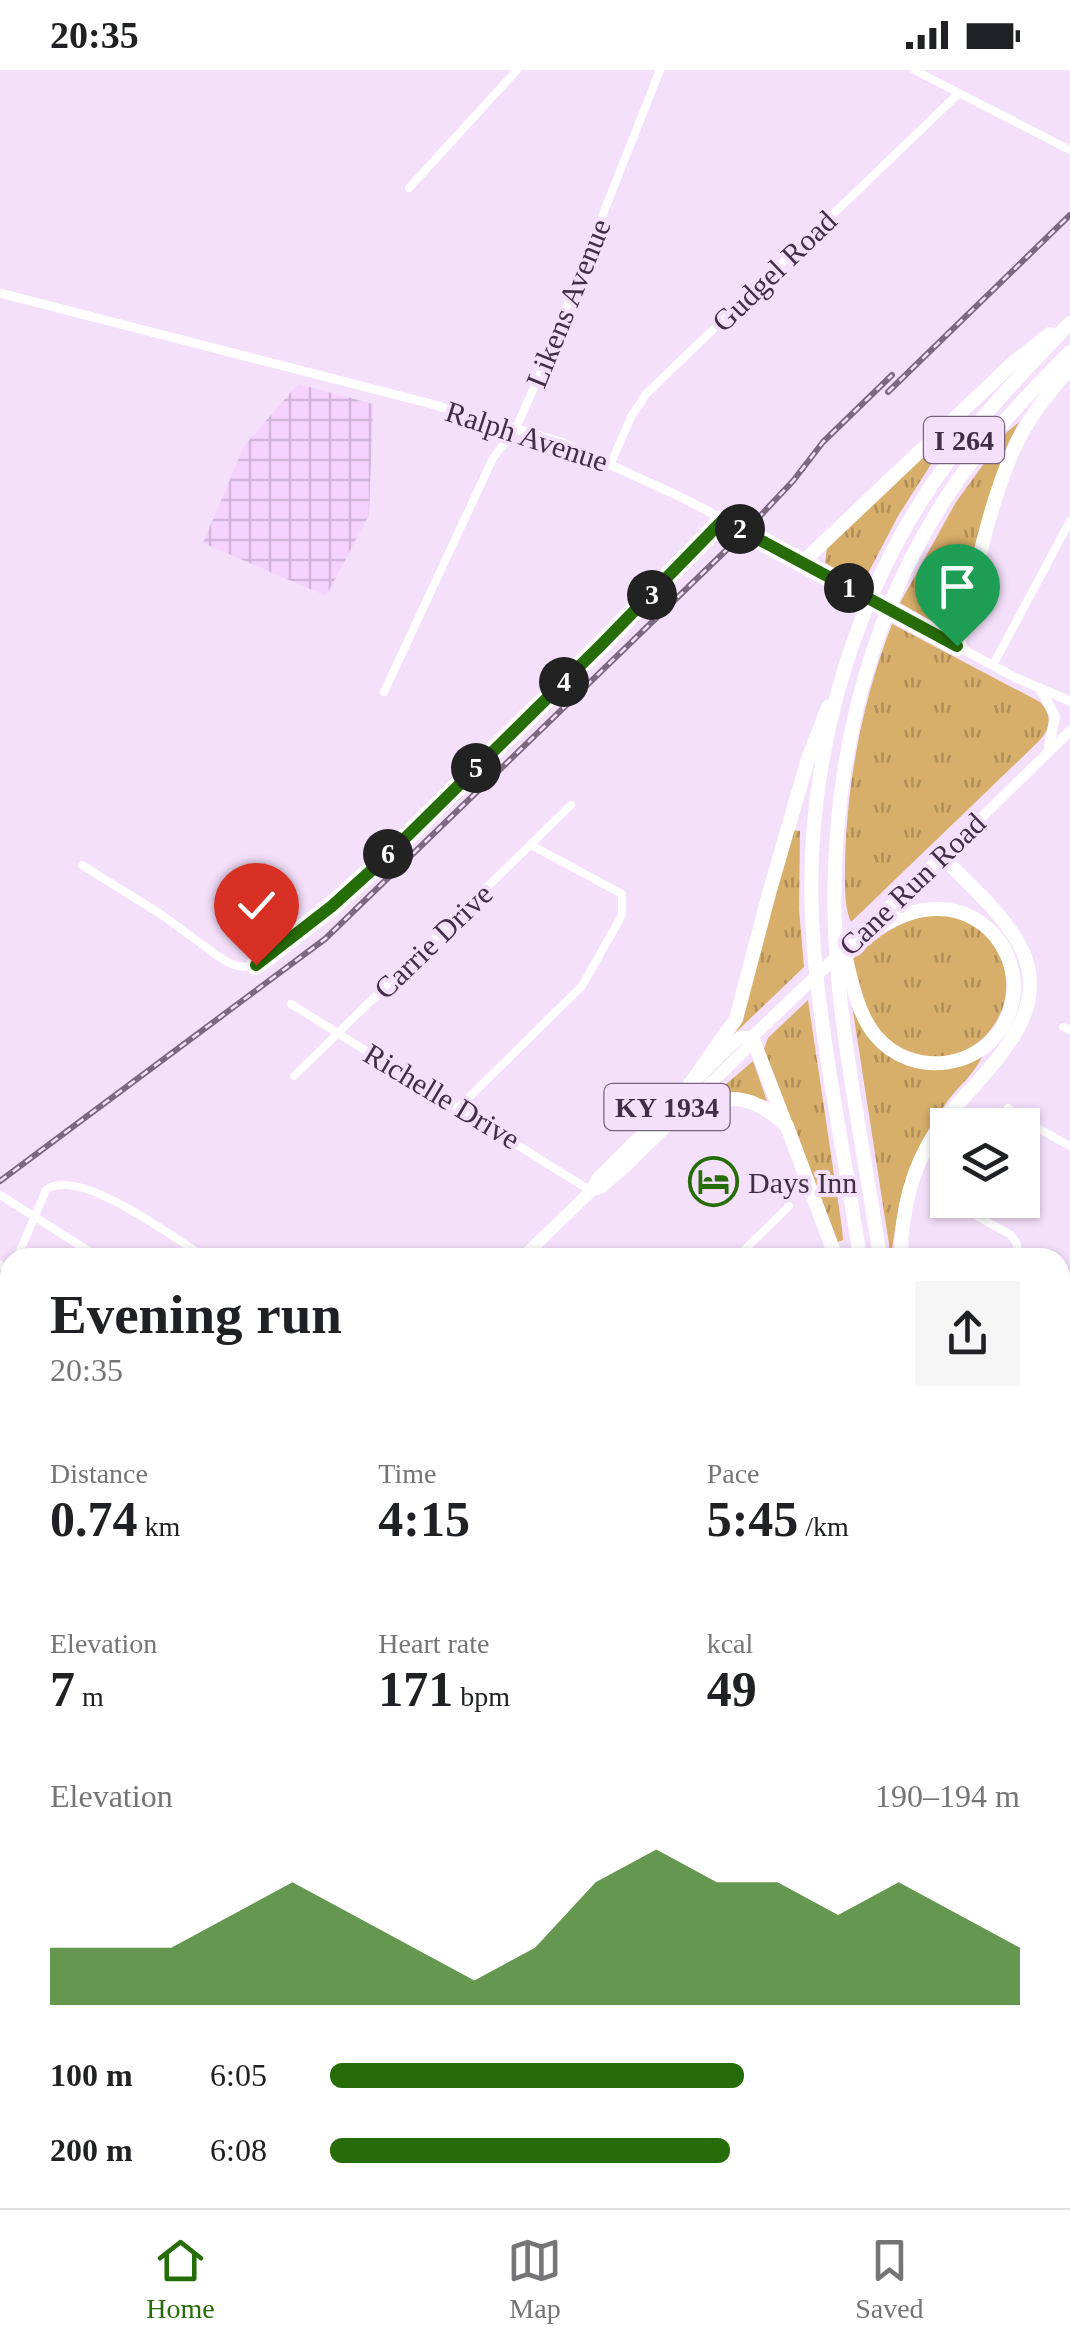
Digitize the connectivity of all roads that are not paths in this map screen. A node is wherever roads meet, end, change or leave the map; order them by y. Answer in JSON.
{"nodes":[{"id":1,"x":516,"y":70,"type":"edge"},
{"id":2,"x":660,"y":70,"type":"edge"},
{"id":3,"x":914,"y":70,"type":"edge"},
{"id":4,"x":958,"y":94,"type":"junction"},
{"id":5,"x":1070,"y":150,"type":"edge"},
{"id":6,"x":408,"y":188,"type":"dead end"},
{"id":7,"x":0,"y":293,"type":"edge"},
{"id":8,"x":1070,"y":320,"type":"edge"},
{"id":9,"x":1070,"y":352,"type":"edge"},
{"id":10,"x":1070,"y":368,"type":"edge"},
{"id":11,"x":516,"y":428,"type":"junction"},
{"id":12,"x":612,"y":463,"type":"junction"},
{"id":13,"x":723,"y":520,"type":"junction"},
{"id":14,"x":1070,"y":521,"type":"edge"},
{"id":15,"x":802,"y":562,"type":"junction"},
{"id":16,"x":957,"y":646,"type":"junction"},
{"id":17,"x":993,"y":665,"type":"junction"},
{"id":18,"x":840,"y":679,"type":"junction"},
{"id":19,"x":1040,"y":688,"type":"junction"},
{"id":20,"x":384,"y":692,"type":"dead end"},
{"id":21,"x":1070,"y":701,"type":"edge"},
{"id":22,"x":1070,"y":731,"type":"edge"},
{"id":23,"x":1048,"y":753,"type":"junction"},
{"id":24,"x":571,"y":805,"type":"dead end"},
{"id":25,"x":531,"y":845,"type":"junction"},
{"id":26,"x":942,"y":856,"type":"junction"},
{"id":27,"x":82,"y":865,"type":"dead end"},
{"id":28,"x":837,"y":927,"type":"junction"},
{"id":29,"x":859,"y":938,"type":"junction"},
{"id":30,"x":206,"y":947,"type":"junction"},
{"id":31,"x":236,"y":976,"type":"dead end"},
{"id":32,"x":291,"y":1004,"type":"dead end"},
{"id":33,"x":338,"y":1033,"type":"junction"},
{"id":34,"x":752,"y":1036,"type":"junction"},
{"id":35,"x":294,"y":1076,"type":"dead end"},
{"id":36,"x":690,"y":1084,"type":"junction"},
{"id":37,"x":459,"y":1107,"type":"junction"},
{"id":38,"x":672,"y":1118,"type":"junction"},
{"id":39,"x":786,"y":1126,"type":"junction"},
{"id":40,"x":1040,"y":1129,"type":"edge"},
{"id":41,"x":1070,"y":1146,"type":"edge"},
{"id":42,"x":591,"y":1191,"type":"junction"},
{"id":43,"x":0,"y":1195,"type":"edge"},
{"id":44,"x":789,"y":1206,"type":"dead end"},
{"id":45,"x":34,"y":1216,"type":"junction"},
{"id":46,"x":980,"y":1218,"type":"edge"},
{"id":47,"x":21,"y":1248,"type":"edge"},
{"id":48,"x":84,"y":1248,"type":"edge"},
{"id":49,"x":190,"y":1248,"type":"edge"},
{"id":50,"x":532,"y":1248,"type":"edge"},
{"id":51,"x":746,"y":1248,"type":"edge"},
{"id":52,"x":832,"y":1248,"type":"edge"},
{"id":53,"x":858,"y":1248,"type":"edge"},
{"id":54,"x":878,"y":1248,"type":"edge"},
{"id":55,"x":902,"y":1248,"type":"edge"},
{"id":56,"x":1018,"y":1248,"type":"edge"}],
"edges":[{"from":1,"to":6,"type":"street"},
{"from":2,"to":11,"type":"street","name":"Likens Avenue"},
{"from":3,"to":4,"type":"street"},
{"from":4,"to":5,"type":"street"},
{"from":4,"to":12,"type":"street","name":"Gudgel Road"},
{"from":7,"to":11,"type":"street","name":"Ralph Avenue"},
{"from":8,"to":15,"type":"highway"},
{"from":8,"to":18,"type":"highway","number":"I 264"},
{"from":9,"to":28,"type":"highway","number":"I 264"},
{"from":10,"to":16,"type":"highway"},
{"from":11,"to":12,"type":"street","name":"Ralph Avenue"},
{"from":11,"to":20,"type":"street","name":"Likens Avenue"},
{"from":12,"to":13,"type":"street","name":"Ralph Avenue"},
{"from":13,"to":15,"type":"street","name":"Ralph Avenue"},
{"from":13,"to":30,"type":"street"},
{"from":14,"to":17,"type":"street"},
{"from":15,"to":16,"type":"street","name":"Ralph Avenue"},
{"from":16,"to":17,"type":"street","name":"Ralph Avenue"},
{"from":17,"to":19,"type":"street","name":"Ralph Avenue"},
{"from":18,"to":36,"type":"highway"},
{"from":18,"to":53,"type":"highway","number":"I 264"},
{"from":19,"to":21,"type":"street","name":"Ralph Avenue"},
{"from":19,"to":23,"type":"main road"},
{"from":22,"to":23,"type":"main road","name":"Cane Run Road","number":"KY 1934"},
{"from":23,"to":26,"type":"main road","name":"Cane Run Road","number":"KY 1934"},
{"from":24,"to":25,"type":"street","name":"Carrie Drive"},
{"from":25,"to":33,"type":"street","name":"Carrie Drive"},
{"from":25,"to":37,"type":"street"},
{"from":26,"to":29,"type":"highway","name":"Cane Run Road","number":"KY 1934"},
{"from":26,"to":55,"type":"highway"},
{"from":27,"to":30,"type":"street"},
{"from":28,"to":29,"type":"highway"},
{"from":28,"to":54,"type":"highway","number":"I 264"},
{"from":29,"to":34,"type":"highway","name":"Cane Run Road","number":"KY 1934"},
{"from":30,"to":31,"type":"street"},
{"from":32,"to":33,"type":"street","name":"Richelle Drive"},
{"from":33,"to":35,"type":"street","name":"Carrie Drive"},
{"from":33,"to":37,"type":"street","name":"Richelle Drive"},
{"from":34,"to":36,"type":"highway","name":"Cane Run Road","number":"KY 1934"},
{"from":34,"to":38,"type":"highway","name":"Cane Run Road","number":"KY 1934"},
{"from":34,"to":39,"type":"highway"},
{"from":36,"to":42,"type":"highway","name":"Cane Run Road","number":"KY 1934"},
{"from":37,"to":42,"type":"street","name":"Richelle Drive"},
{"from":38,"to":39,"type":"highway"},
{"from":38,"to":42,"type":"highway","name":"Cane Run Road","number":"KY 1934"},
{"from":39,"to":52,"type":"highway"},
{"from":40,"to":41,"type":"street"},
{"from":42,"to":50,"type":"highway","name":"Cane Run Road","number":"KY 1934"},
{"from":43,"to":45,"type":"street"},
{"from":44,"to":51,"type":"street"},
{"from":45,"to":47,"type":"street"},
{"from":45,"to":48,"type":"street"},
{"from":45,"to":49,"type":"street"},
{"from":46,"to":56,"type":"street"}]}
